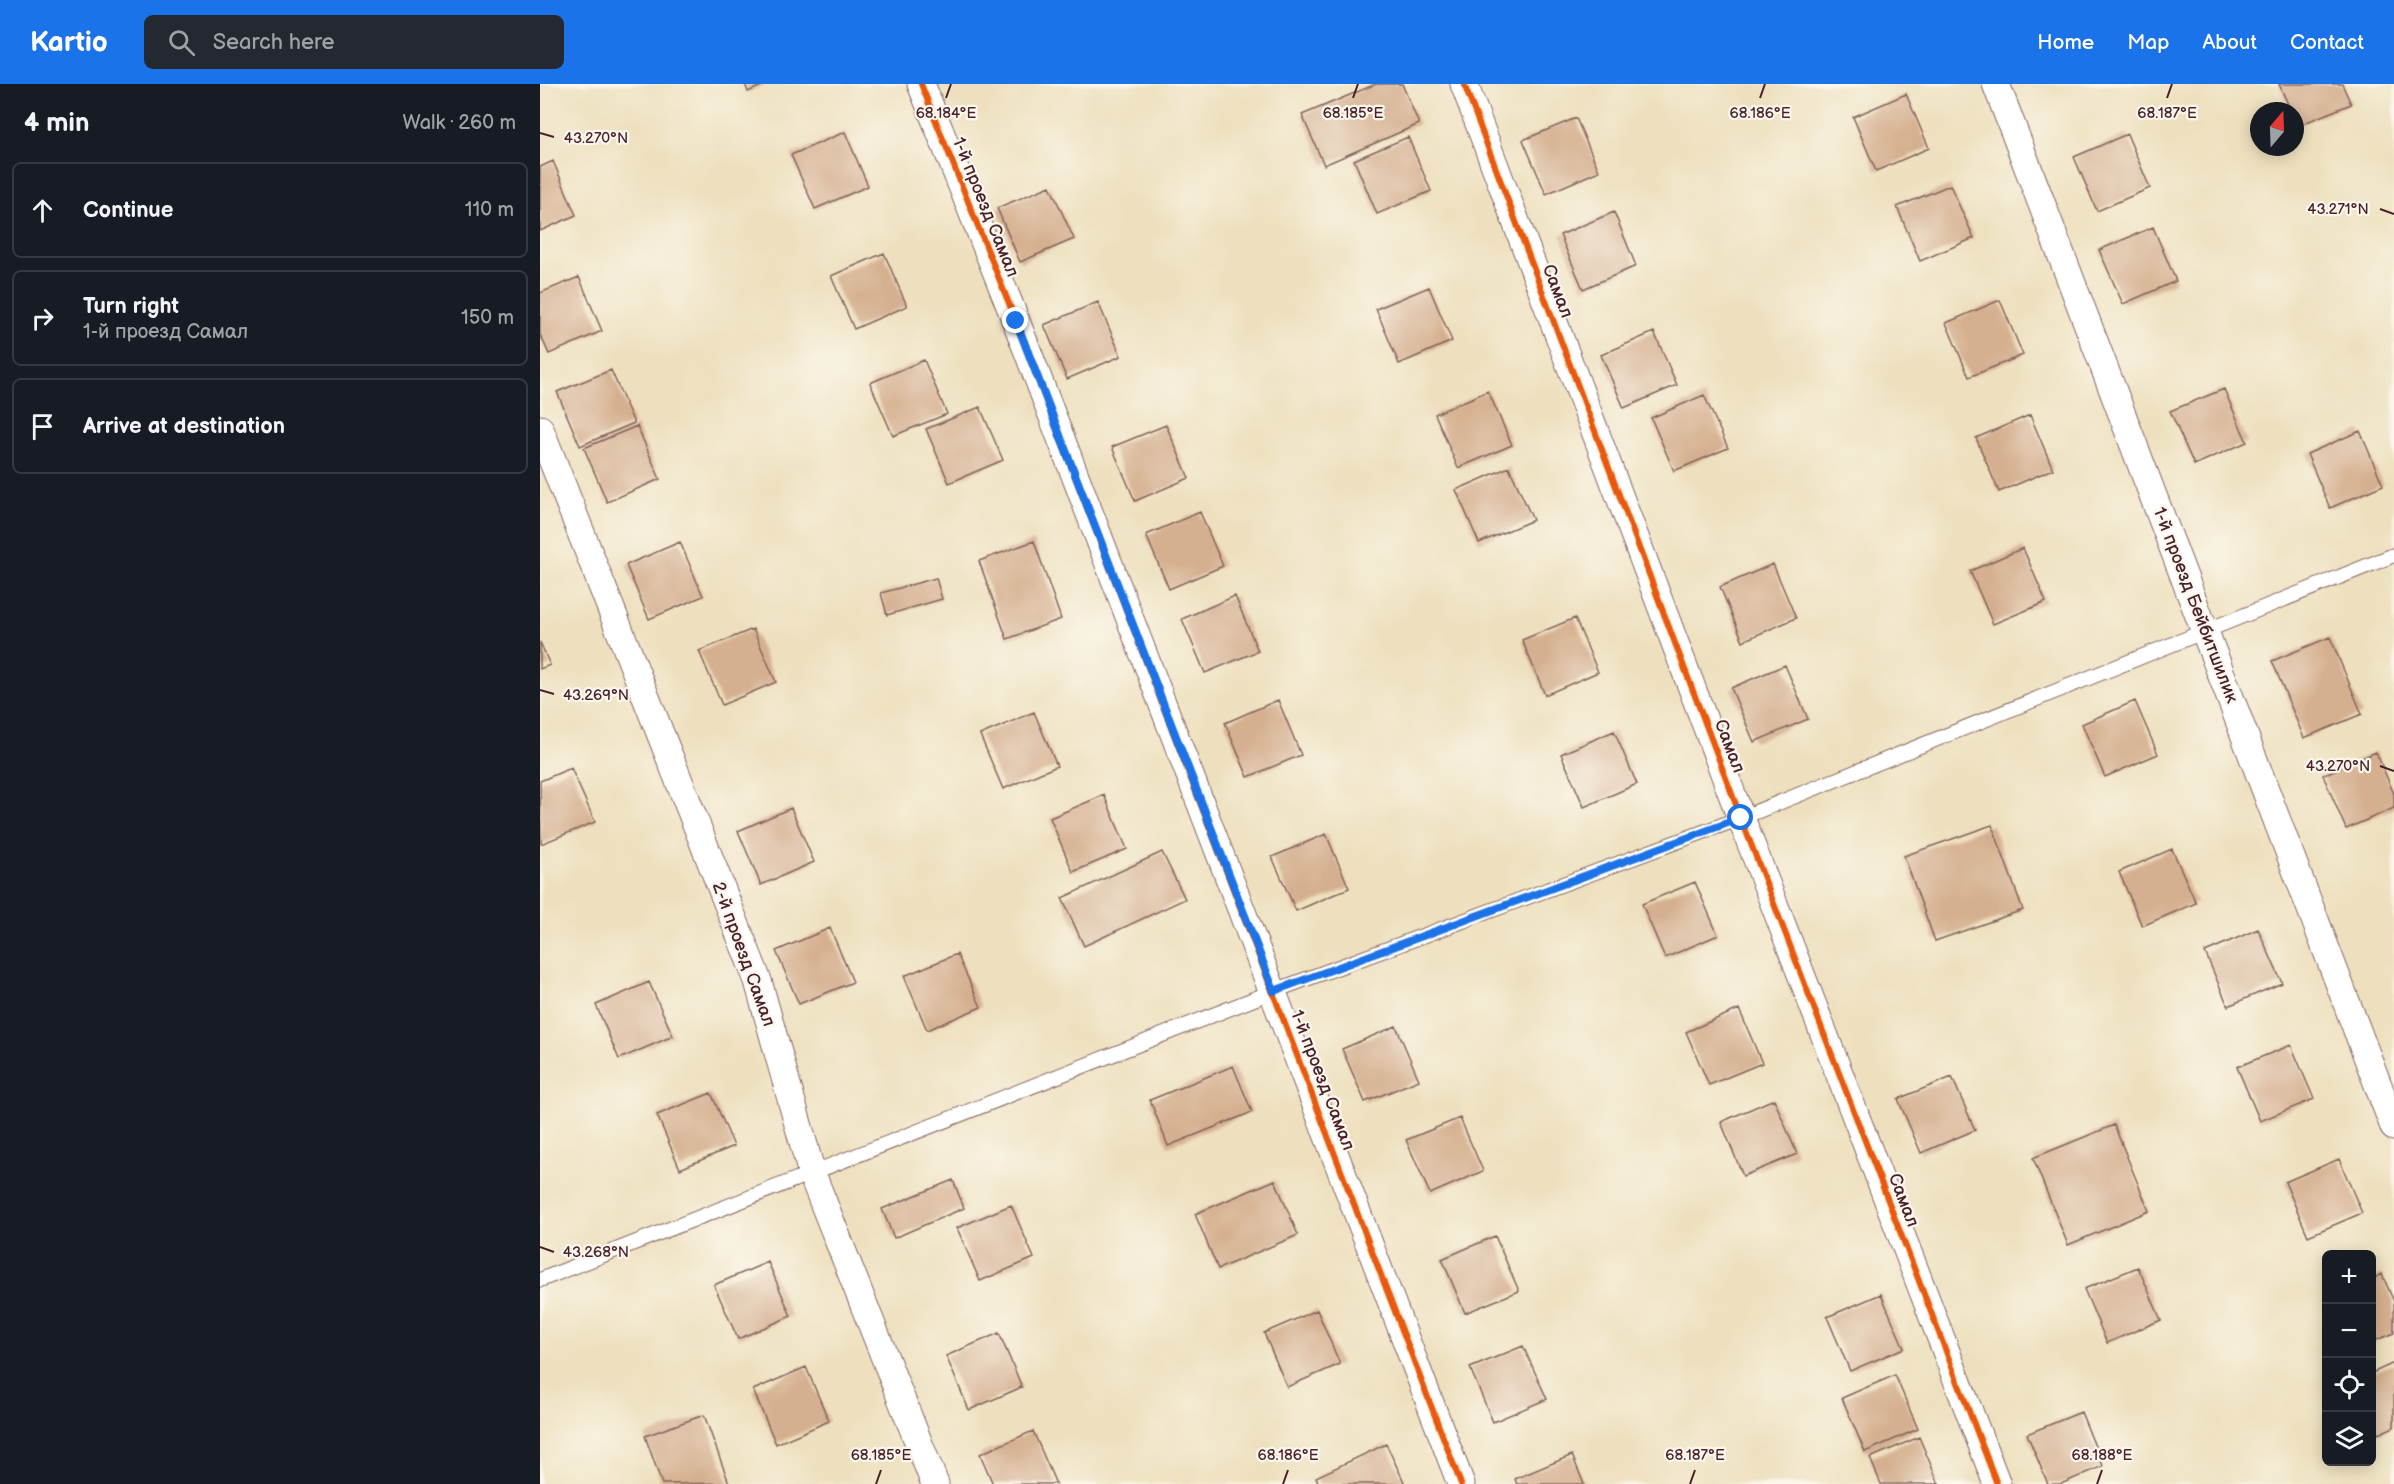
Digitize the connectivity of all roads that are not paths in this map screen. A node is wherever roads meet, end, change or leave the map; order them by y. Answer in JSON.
{"nodes":[{"id":1,"x":921,"y":84,"type":"edge"},
{"id":2,"x":1464,"y":84,"type":"edge"},
{"id":3,"x":1996,"y":84,"type":"edge"},
{"id":4,"x":540,"y":429,"type":"edge"},
{"id":5,"x":2394,"y":555,"type":"edge"},
{"id":6,"x":2207,"y":632,"type":"junction"},
{"id":7,"x":1741,"y":818,"type":"junction"},
{"id":8,"x":1274,"y":991,"type":"junction"},
{"id":9,"x":2394,"y":1127,"type":"edge"},
{"id":10,"x":812,"y":1174,"type":"junction"},
{"id":11,"x":540,"y":1280,"type":"edge"},
{"id":12,"x":935,"y":1484,"type":"edge"},
{"id":13,"x":1461,"y":1484,"type":"edge"},
{"id":14,"x":1997,"y":1484,"type":"edge"}],
"edges":[{"from":1,"to":8,"type":"street","name":"1-й проезд Самал"},
{"from":2,"to":7,"type":"street","name":"Самал"},
{"from":3,"to":6,"type":"street","name":"1-й проезд Бейбитшилик"},
{"from":4,"to":10,"type":"street","name":"2-й проезд Самал"},
{"from":5,"to":6,"type":"lane"},
{"from":6,"to":7,"type":"lane"},
{"from":6,"to":9,"type":"street","name":"1-й проезд Бейбитшилик"},
{"from":7,"to":8,"type":"lane"},
{"from":7,"to":14,"type":"street","name":"Самал"},
{"from":8,"to":10,"type":"lane"},
{"from":8,"to":13,"type":"street","name":"1-й проезд Самал"},
{"from":10,"to":11,"type":"lane"},
{"from":10,"to":12,"type":"street","name":"2-й проезд Самал"}]}
